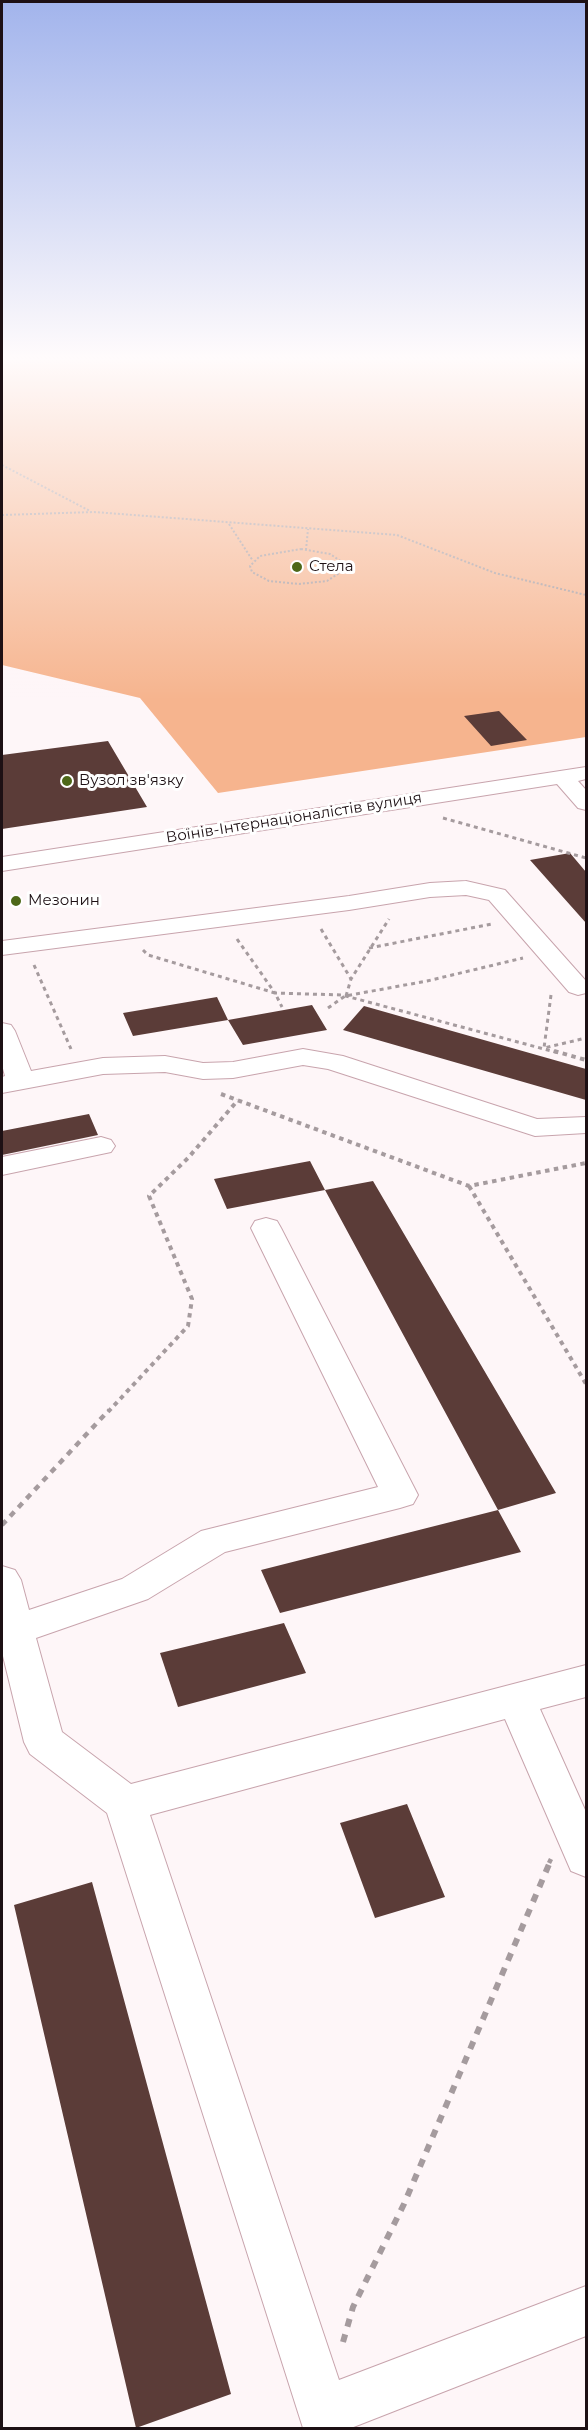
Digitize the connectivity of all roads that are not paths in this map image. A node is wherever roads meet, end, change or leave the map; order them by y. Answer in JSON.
{"nodes":[{"id":1,"x":586,"y":773,"type":"edge"},
{"id":2,"x":563,"y":777,"type":"junction"},
{"id":3,"x":586,"y":803,"type":"edge"},
{"id":4,"x":2,"y":864,"type":"edge"},
{"id":5,"x":2,"y":948,"type":"edge"},
{"id":6,"x":578,"y":987,"type":"road end"},
{"id":7,"x":2,"y":1031,"type":"edge"},
{"id":8,"x":11,"y":1083,"type":"edge"},
{"id":9,"x":582,"y":1132,"type":"edge"},
{"id":10,"x":101,"y":1146,"type":"dead end"},
{"id":11,"x":2,"y":1167,"type":"edge"},
{"id":12,"x":266,"y":1228,"type":"dead end"},
{"id":13,"x":2,"y":1580,"type":"edge"},
{"id":14,"x":8,"y":1632,"type":"edge"},
{"id":15,"x":586,"y":1680,"type":"edge"},
{"id":16,"x":516,"y":1699,"type":"junction"},
{"id":17,"x":124,"y":1800,"type":"junction"},
{"id":18,"x":586,"y":1858,"type":"edge"},
{"id":19,"x":586,"y":2310,"type":"edge"}],
"edges":[{"from":1,"to":2,"type":"street","name":"Воїнів-Інтернаціоналістів вулиця"},
{"from":2,"to":3,"type":"street"},
{"from":2,"to":4,"type":"street","name":"Воїнів-Інтернаціоналістів вулиця"},
{"from":5,"to":6,"type":"street"},
{"from":7,"to":8,"type":"street"},
{"from":8,"to":9,"type":"street"},
{"from":10,"to":11,"type":"street"},
{"from":12,"to":14,"type":"street"},
{"from":13,"to":14,"type":"street"},
{"from":14,"to":17,"type":"street"},
{"from":15,"to":16,"type":"street"},
{"from":16,"to":17,"type":"street"},
{"from":16,"to":18,"type":"street"},
{"from":17,"to":19,"type":"street"}]}
